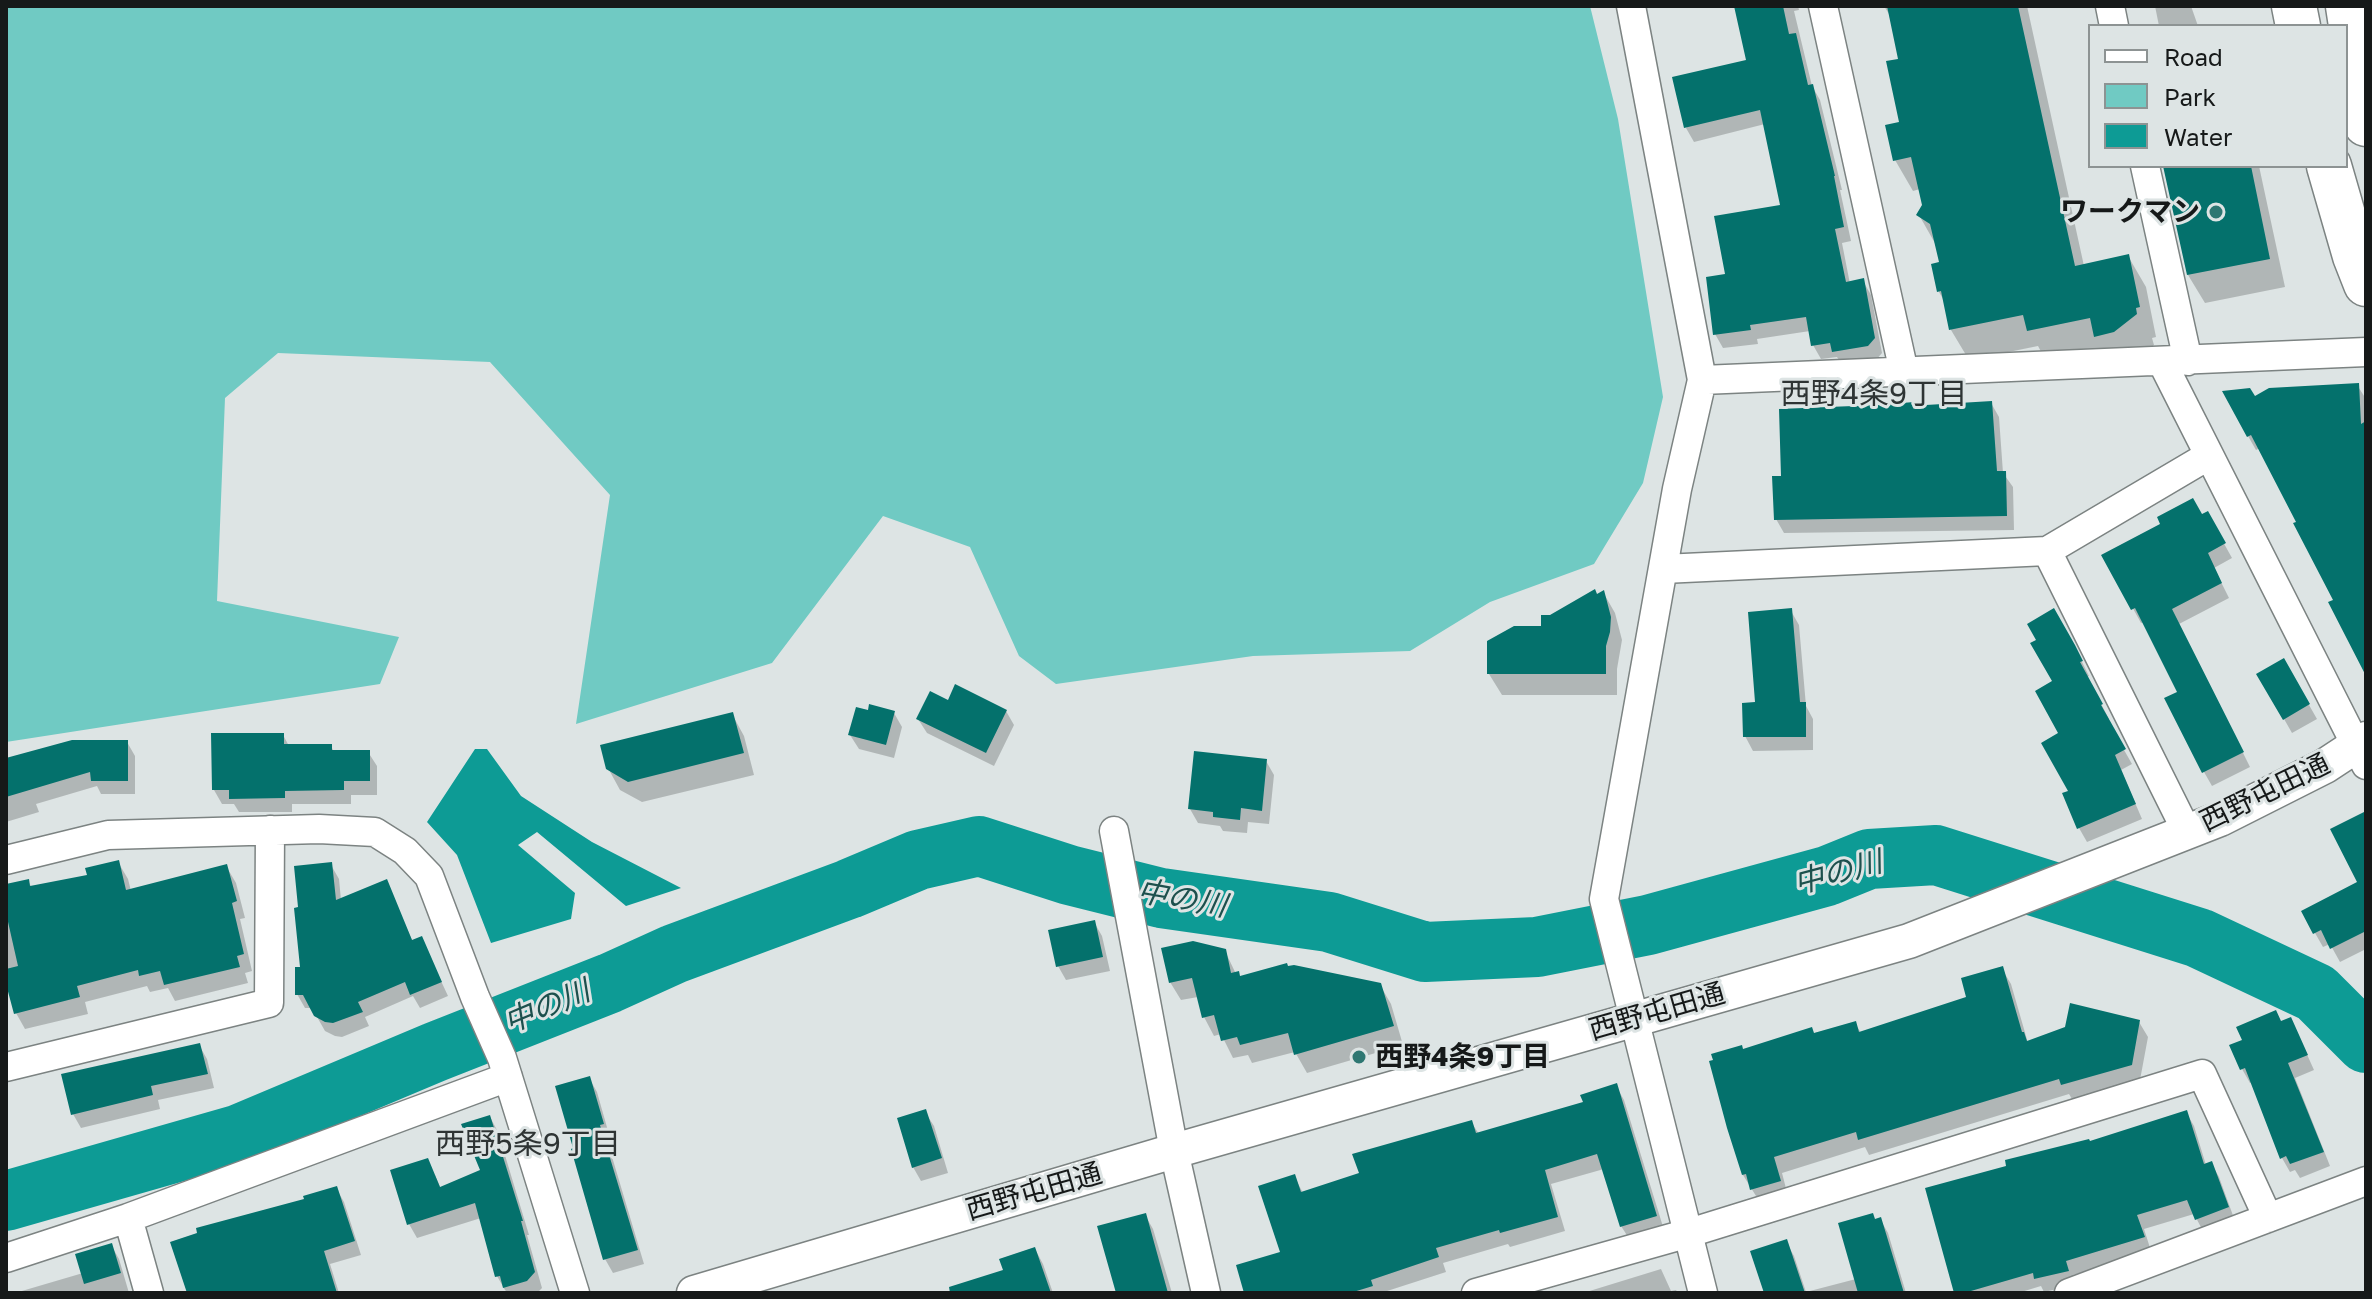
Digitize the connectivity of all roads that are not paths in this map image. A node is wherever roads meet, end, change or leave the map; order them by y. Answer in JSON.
{"nodes":[{"id":1,"x":1631,"y":6,"type":"edge"},
{"id":2,"x":1823,"y":6,"type":"edge"},
{"id":3,"x":2348,"y":6,"type":"edge"},
{"id":4,"x":2366,"y":124,"type":"edge"},
{"id":5,"x":2145,"y":168,"type":"edge"},
{"id":6,"x":2330,"y":168,"type":"edge"},
{"id":7,"x":2366,"y":284,"type":"edge"},
{"id":8,"x":2366,"y":352,"type":"edge"},
{"id":9,"x":2175,"y":362,"type":"junction"},
{"id":10,"x":1904,"y":372,"type":"junction"},
{"id":11,"x":1702,"y":380,"type":"junction"},
{"id":12,"x":2208,"y":456,"type":"junction"},
{"id":13,"x":2047,"y":551,"type":"junction"},
{"id":14,"x":1663,"y":569,"type":"junction"},
{"id":15,"x":2363,"y":750,"type":"edge"},
{"id":16,"x":270,"y":830,"type":"junction"},
{"id":17,"x":1114,"y":831,"type":"dead end"},
{"id":18,"x":2187,"y":832,"type":"junction"},
{"id":19,"x":6,"y":860,"type":"edge"},
{"id":20,"x":1634,"y":1019,"type":"junction"},
{"id":21,"x":6,"y":1067,"type":"edge"},
{"id":22,"x":505,"y":1068,"type":"junction"},
{"id":23,"x":1174,"y":1151,"type":"junction"},
{"id":24,"x":2366,"y":1181,"type":"edge"},
{"id":25,"x":128,"y":1218,"type":"junction"},
{"id":26,"x":2268,"y":1218,"type":"junction"},
{"id":27,"x":1689,"y":1233,"type":"junction"},
{"id":28,"x":6,"y":1258,"type":"edge"},
{"id":29,"x":777,"y":1281,"type":"edge"},
{"id":30,"x":149,"y":1293,"type":"edge"},
{"id":31,"x":575,"y":1293,"type":"edge"},
{"id":32,"x":694,"y":1293,"type":"edge"},
{"id":33,"x":1206,"y":1293,"type":"edge"},
{"id":34,"x":1476,"y":1293,"type":"edge"},
{"id":35,"x":1703,"y":1293,"type":"edge"},
{"id":36,"x":2069,"y":1293,"type":"edge"}],
"edges":[{"from":1,"to":11,"type":"street"},
{"from":2,"to":10,"type":"street"},
{"from":3,"to":4,"type":"main road"},
{"from":5,"to":9,"type":"street"},
{"from":6,"to":7,"type":"main road"},
{"from":8,"to":9,"type":"street"},
{"from":9,"to":10,"type":"street"},
{"from":9,"to":12,"type":"street"},
{"from":10,"to":11,"type":"street"},
{"from":11,"to":14,"type":"street"},
{"from":12,"to":13,"type":"street"},
{"from":12,"to":15,"type":"street"},
{"from":13,"to":14,"type":"street"},
{"from":13,"to":18,"type":"street"},
{"from":14,"to":20,"type":"street"},
{"from":15,"to":18,"type":"street","name":"西野屯田通"},
{"from":16,"to":19,"type":"street"},
{"from":16,"to":21,"type":"street"},
{"from":16,"to":22,"type":"street"},
{"from":17,"to":23,"type":"street"},
{"from":18,"to":20,"type":"street","name":"西野屯田通"},
{"from":20,"to":23,"type":"street","name":"西野屯田通"},
{"from":20,"to":27,"type":"street"},
{"from":22,"to":25,"type":"street"},
{"from":22,"to":31,"type":"street"},
{"from":23,"to":29,"type":"street","name":"西野屯田通"},
{"from":23,"to":33,"type":"street"},
{"from":24,"to":26,"type":"street"},
{"from":25,"to":28,"type":"street"},
{"from":25,"to":30,"type":"street"},
{"from":26,"to":27,"type":"street"},
{"from":26,"to":36,"type":"street"},
{"from":27,"to":34,"type":"street"},
{"from":27,"to":35,"type":"street"},
{"from":29,"to":32,"type":"street","name":"西野屯田通"}]}
